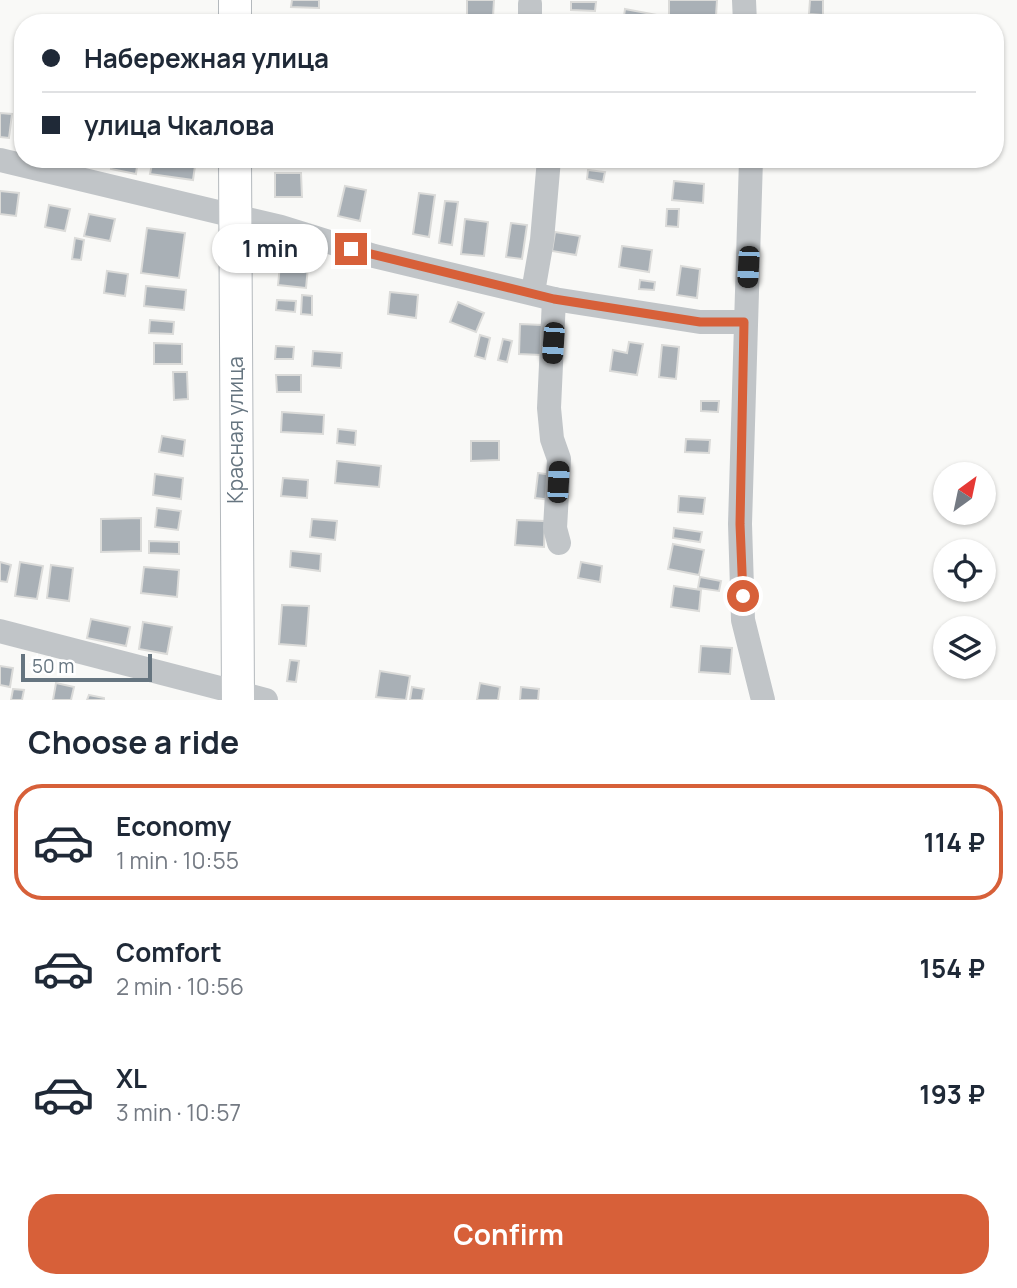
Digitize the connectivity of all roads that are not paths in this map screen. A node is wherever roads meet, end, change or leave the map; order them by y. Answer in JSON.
{"nodes":[{"id":1,"x":33,"y":168,"type":"edge"},
{"id":2,"x":235,"y":168,"type":"edge"},
{"id":3,"x":548,"y":168,"type":"edge"},
{"id":4,"x":751,"y":168,"type":"edge"},
{"id":5,"x":236,"y":218,"type":"junction"},
{"id":6,"x":544,"y":296,"type":"junction"},
{"id":7,"x":744,"y":322,"type":"junction"},
{"id":8,"x":559,"y":543,"type":"dead end"},
{"id":9,"x":0,"y":631,"type":"edge"},
{"id":10,"x":248,"y":698,"type":"edge"},
{"id":11,"x":763,"y":700,"type":"edge"}],
"edges":[{"from":1,"to":5,"type":"street"},
{"from":2,"to":5,"type":"main road","name":"Красная улица"},
{"from":3,"to":6,"type":"street"},
{"from":4,"to":7,"type":"street"},
{"from":5,"to":6,"type":"street"},
{"from":5,"to":10,"type":"main road","name":"Красная улица"},
{"from":6,"to":7,"type":"street"},
{"from":6,"to":8,"type":"street"},
{"from":7,"to":11,"type":"street"},
{"from":9,"to":10,"type":"street"}]}
